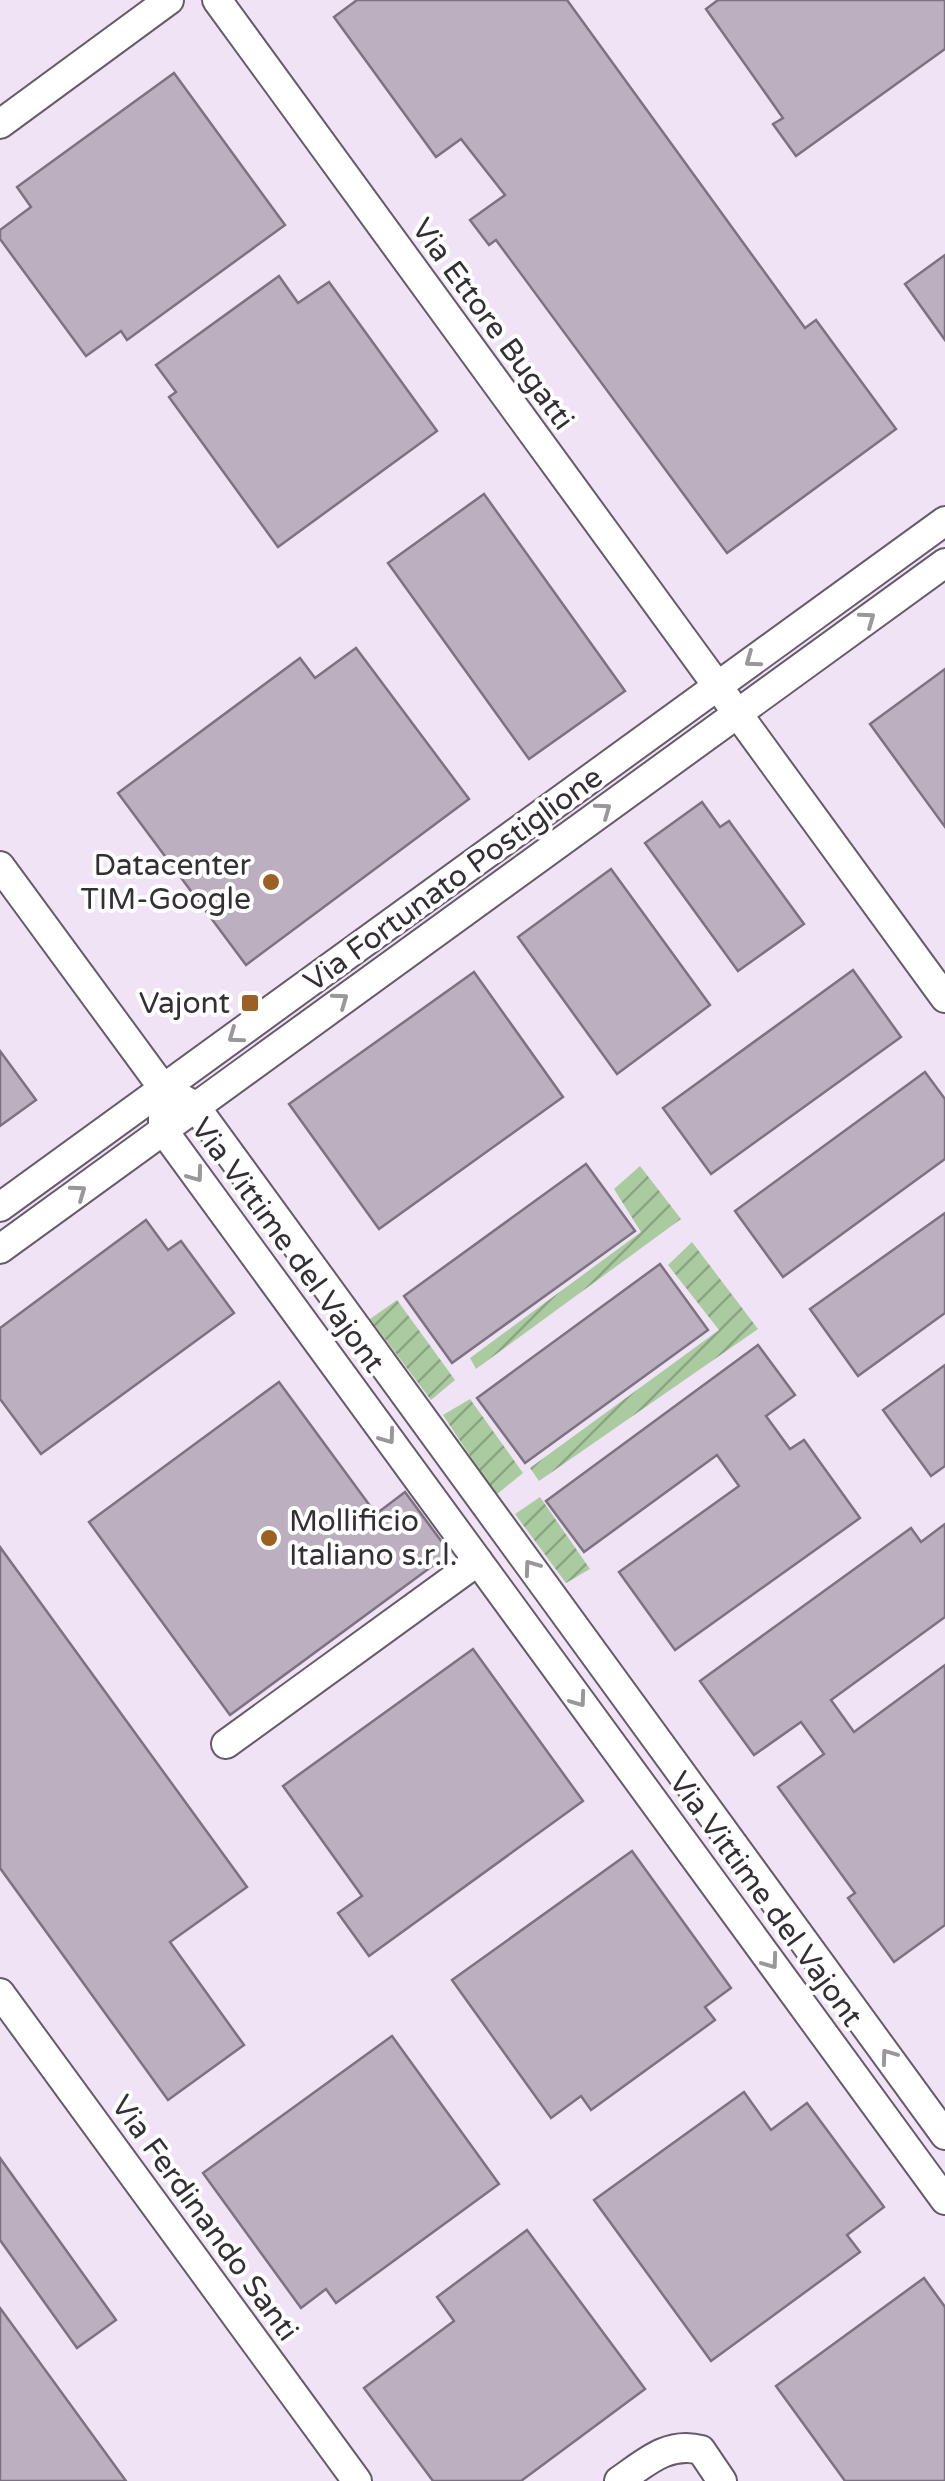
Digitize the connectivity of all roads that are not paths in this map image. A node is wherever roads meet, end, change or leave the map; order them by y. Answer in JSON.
{"nodes":[{"id":1,"x":168,"y":0,"type":"edge"},
{"id":2,"x":217,"y":0,"type":"edge"},
{"id":3,"x":0,"y":124,"type":"edge"},
{"id":4,"x":945,"y":521,"type":"edge"},
{"id":5,"x":945,"y":563,"type":"edge"},
{"id":6,"x":716,"y":687,"type":"junction"},
{"id":7,"x":736,"y":714,"type":"junction"},
{"id":8,"x":0,"y":866,"type":"edge"},
{"id":9,"x":420,"y":901,"type":"junction"},
{"id":10,"x":441,"y":928,"type":"junction"},
{"id":11,"x":945,"y":998,"type":"edge"},
{"id":12,"x":163,"y":1088,"type":"junction"},
{"id":13,"x":195,"y":1106,"type":"junction"},
{"id":14,"x":163,"y":1130,"type":"junction"},
{"id":15,"x":0,"y":1207,"type":"edge"},
{"id":16,"x":0,"y":1249,"type":"edge"},
{"id":17,"x":386,"y":1368,"type":"junction"},
{"id":18,"x":354,"y":1391,"type":"junction"},
{"id":19,"x":478,"y":1560,"type":"junction"},
{"id":20,"x":226,"y":1744,"type":"dead end"},
{"id":21,"x":835,"y":1984,"type":"junction"},
{"id":22,"x":0,"y":1993,"type":"edge"},
{"id":23,"x":804,"y":2007,"type":"junction"},
{"id":24,"x":945,"y":2135,"type":"edge"},
{"id":25,"x":941,"y":2185,"type":"edge"},
{"id":26,"x":357,"y":2481,"type":"edge"},
{"id":27,"x":619,"y":2481,"type":"edge"},
{"id":28,"x":722,"y":2481,"type":"edge"}],
"edges":[{"from":1,"to":3,"type":"street"},
{"from":2,"to":6,"type":"street","name":"Via Ettore Bugatti"},
{"from":4,"to":6,"type":"street","name":"Via Fortunato Postiglione","one_way":true},
{"from":7,"to":5,"type":"street","name":"Via Fortunato Postiglione","one_way":true},
{"from":6,"to":7,"type":"street","name":"Via Ettore Bugatti"},
{"from":6,"to":9,"type":"street","name":"Via Fortunato Postiglione"},
{"from":10,"to":7,"type":"street","name":"Via Fortunato Postiglione","one_way":true},
{"from":7,"to":11,"type":"street","name":"Via Ettore Bugatti"},
{"from":8,"to":12,"type":"street"},
{"from":9,"to":10,"type":"street"},
{"from":9,"to":12,"type":"street","name":"Via Fortunato Postiglione","one_way":true},
{"from":13,"to":10,"type":"street","name":"Via Fortunato Postiglione","one_way":true},
{"from":12,"to":13,"type":"street","name":"Via Vittime del Vajont"},
{"from":12,"to":14,"type":"street","name":"Via Vittime del Vajont"},
{"from":12,"to":15,"type":"street","name":"Via Fortunato Postiglione"},
{"from":13,"to":14,"type":"street","name":"Via Fortunato Postiglione"},
{"from":13,"to":17,"type":"street","name":"Via Vittime del Vajont"},
{"from":16,"to":14,"type":"street","name":"Via Fortunato Postiglione","one_way":true},
{"from":14,"to":18,"type":"street","name":"Via Vittime del Vajont","one_way":true},
{"from":17,"to":18,"type":"street"},
{"from":21,"to":17,"type":"street","name":"Via Vittime del Vajont","one_way":true},
{"from":18,"to":19,"type":"street","name":"Via Vittime del Vajont","one_way":true},
{"from":19,"to":20,"type":"street"},
{"from":19,"to":23,"type":"street","name":"Via Vittime del Vajont","one_way":true},
{"from":21,"to":23,"type":"street"},
{"from":24,"to":21,"type":"street","name":"Via Vittime del Vajont","one_way":true},
{"from":22,"to":26,"type":"street","name":"Via Ferdinando Santi"},
{"from":23,"to":25,"type":"street","name":"Via Vittime del Vajont"},
{"from":27,"to":28,"type":"street"}]}
